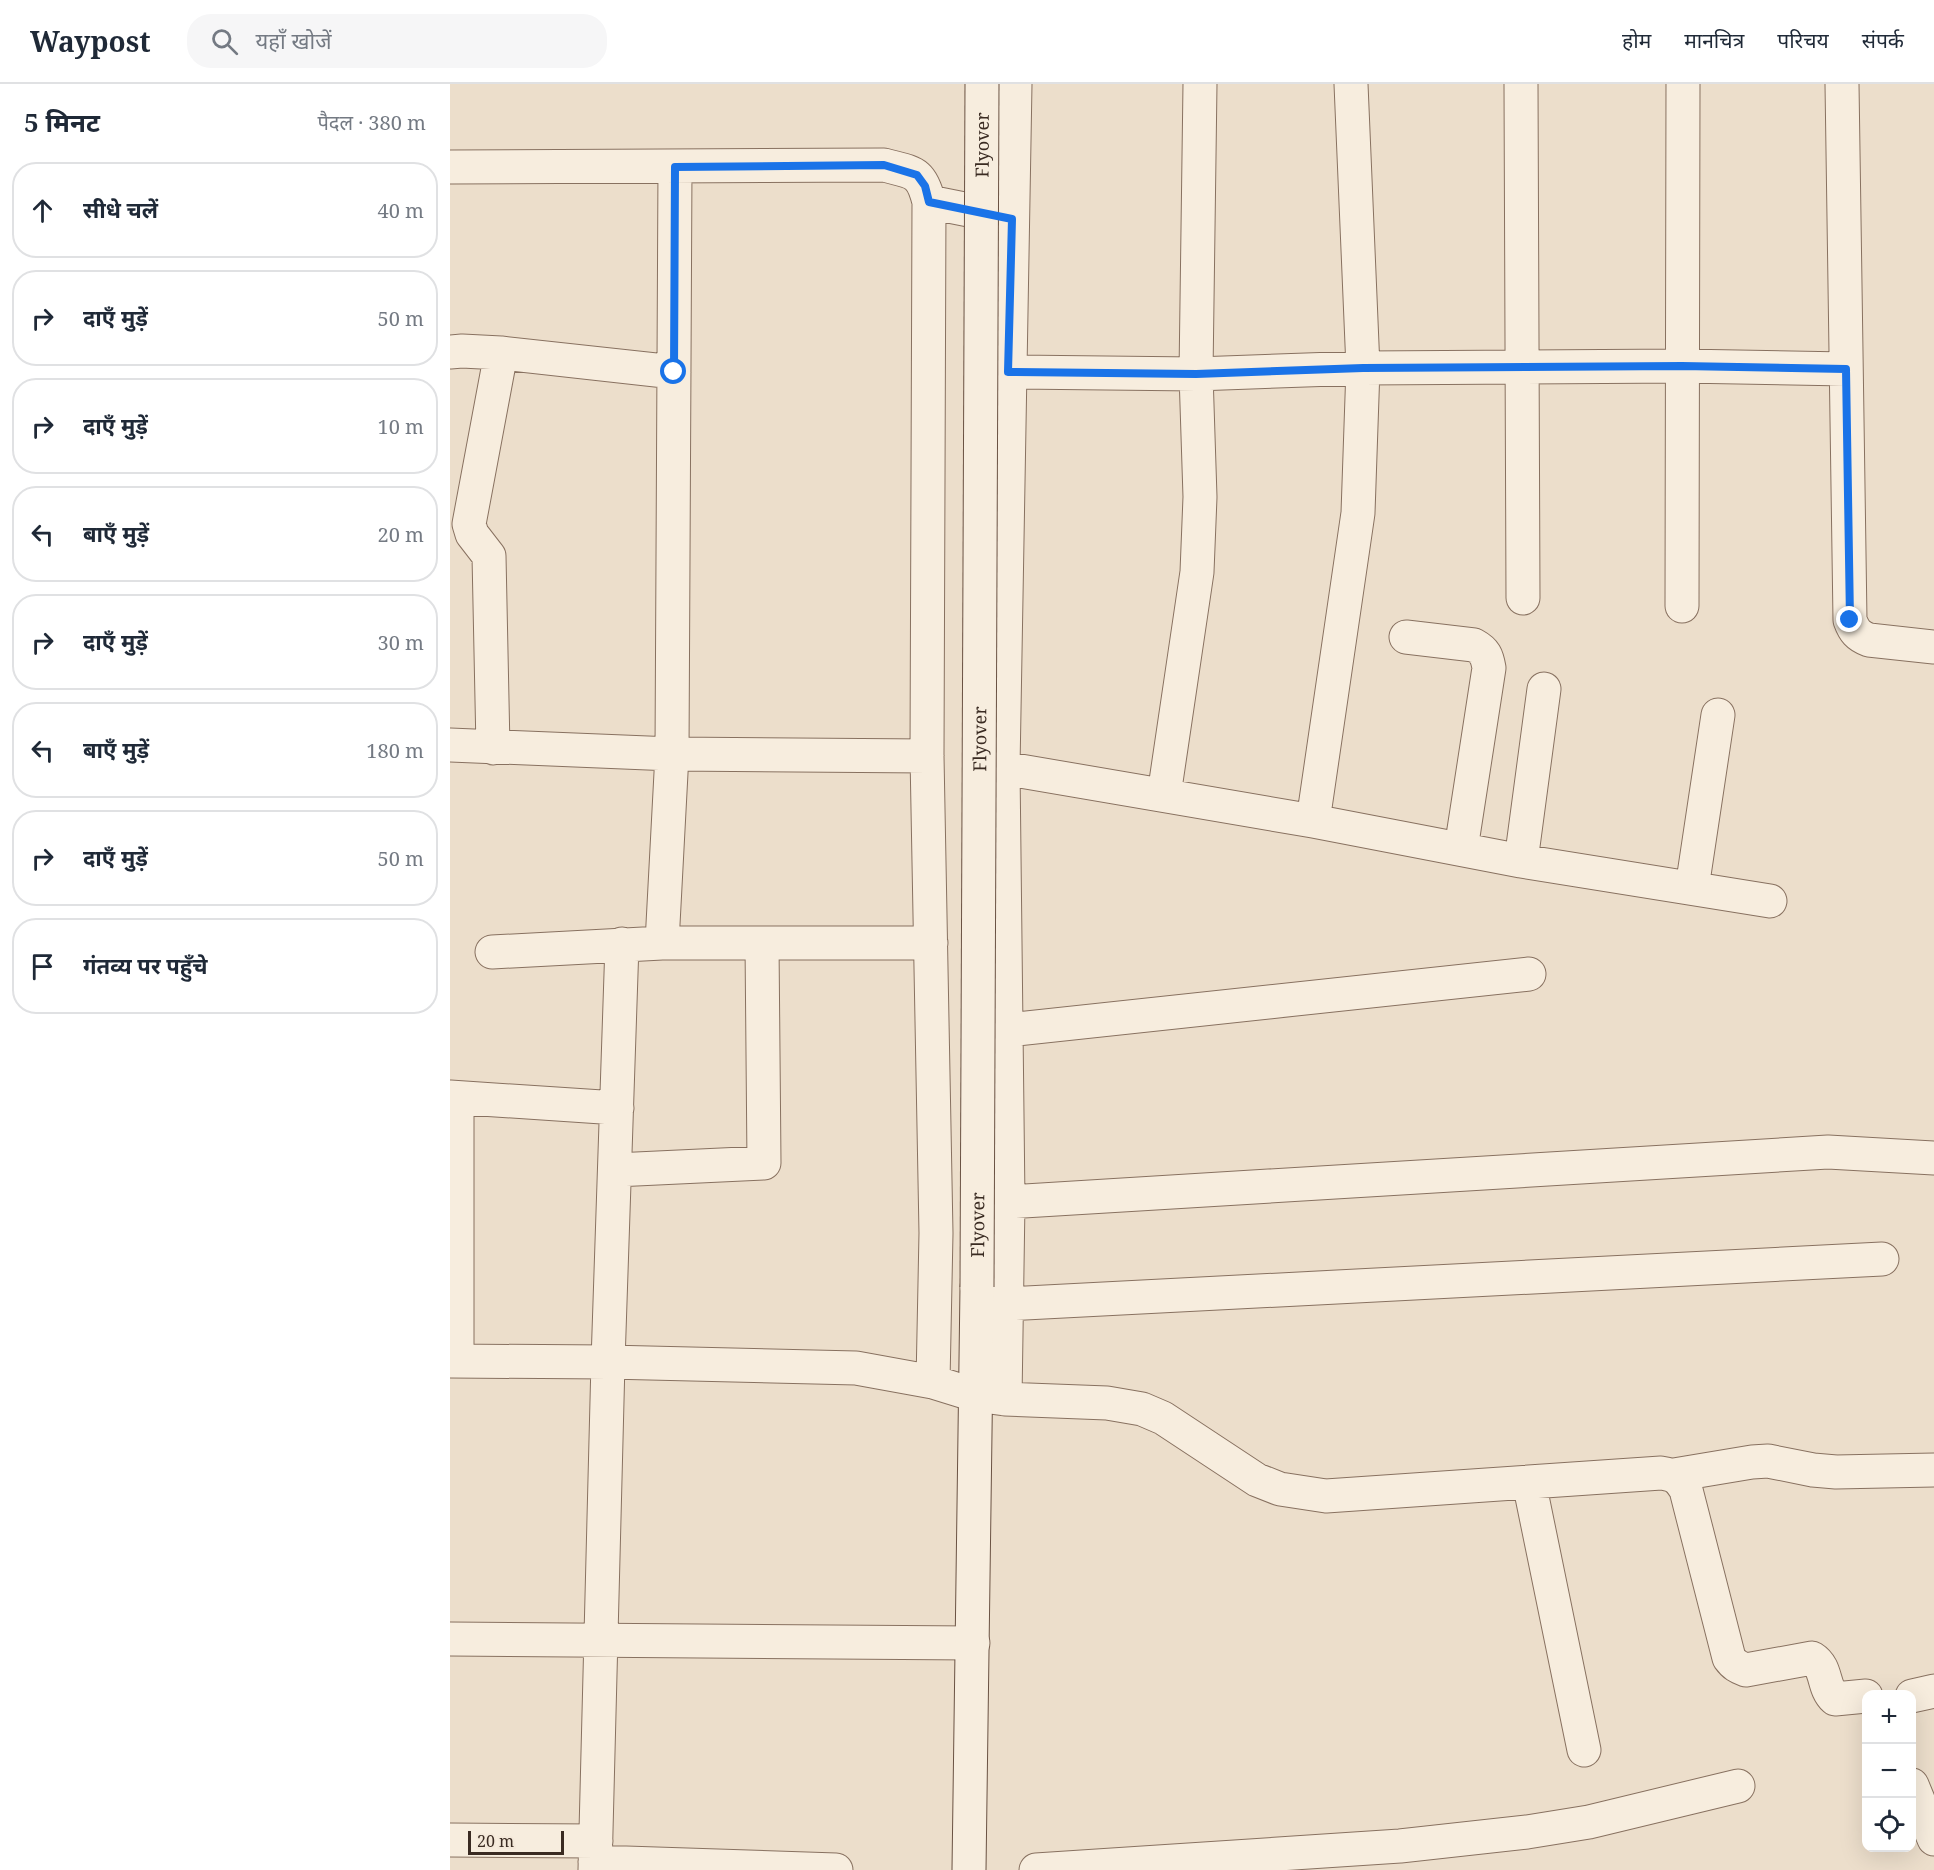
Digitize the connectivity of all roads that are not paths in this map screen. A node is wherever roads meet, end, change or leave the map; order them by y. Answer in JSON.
{"nodes":[{"id":1,"x":982,"y":84,"type":"edge"},
{"id":2,"x":1015,"y":84,"type":"edge"},
{"id":3,"x":1200,"y":84,"type":"edge"},
{"id":4,"x":1351,"y":84,"type":"edge"},
{"id":5,"x":1521,"y":84,"type":"edge"},
{"id":6,"x":1683,"y":84,"type":"edge"},
{"id":7,"x":1842,"y":84,"type":"edge"},
{"id":8,"x":450,"y":167,"type":"edge"},
{"id":9,"x":675,"y":167,"type":"junction"},
{"id":10,"x":929,"y":202,"type":"junction"},
{"id":11,"x":1012,"y":219,"type":"junction"},
{"id":12,"x":450,"y":352,"type":"edge"},
{"id":13,"x":501,"y":353,"type":"junction"},
{"id":14,"x":1682,"y":366,"type":"junction"},
{"id":15,"x":1522,"y":367,"type":"junction"},
{"id":16,"x":1363,"y":368,"type":"junction"},
{"id":17,"x":1846,"y":369,"type":"junction"},
{"id":18,"x":674,"y":372,"type":"junction"},
{"id":19,"x":1008,"y":372,"type":"junction"},
{"id":20,"x":1196,"y":374,"type":"junction"},
{"id":21,"x":465,"y":543,"type":"edge"},
{"id":22,"x":1523,"y":598,"type":"dead end"},
{"id":23,"x":1682,"y":606,"type":"dead end"},
{"id":24,"x":1406,"y":637,"type":"dead end"},
{"id":25,"x":1934,"y":647,"type":"edge"},
{"id":26,"x":1544,"y":689,"type":"dead end"},
{"id":27,"x":1718,"y":715,"type":"dead end"},
{"id":28,"x":450,"y":745,"type":"edge"},
{"id":29,"x":493,"y":748,"type":"junction"},
{"id":30,"x":672,"y":754,"type":"junction"},
{"id":31,"x":927,"y":756,"type":"junction"},
{"id":32,"x":1003,"y":768,"type":"junction"},
{"id":33,"x":1164,"y":795,"type":"junction"},
{"id":34,"x":1313,"y":821,"type":"junction"},
{"id":35,"x":1461,"y":849,"type":"junction"},
{"id":36,"x":1521,"y":861,"type":"junction"},
{"id":37,"x":1692,"y":888,"type":"junction"},
{"id":38,"x":1770,"y":901,"type":"dead end"},
{"id":39,"x":662,"y":943,"type":"junction"},
{"id":40,"x":762,"y":943,"type":"junction"},
{"id":41,"x":931,"y":943,"type":"junction"},
{"id":42,"x":622,"y":944,"type":"junction"},
{"id":43,"x":492,"y":952,"type":"dead end"},
{"id":44,"x":1528,"y":974,"type":"dead end"},
{"id":45,"x":1007,"y":1030,"type":"junction"},
{"id":46,"x":453,"y":1098,"type":"edge"},
{"id":47,"x":617,"y":1108,"type":"junction"},
{"id":48,"x":1934,"y":1158,"type":"edge"},
{"id":49,"x":615,"y":1170,"type":"junction"},
{"id":50,"x":1008,"y":1202,"type":"junction"},
{"id":51,"x":1882,"y":1259,"type":"dead end"},
{"id":52,"x":1006,"y":1304,"type":"junction"},
{"id":53,"x":454,"y":1361,"type":"edge"},
{"id":54,"x":608,"y":1362,"type":"junction"},
{"id":55,"x":933,"y":1382,"type":"junction"},
{"id":56,"x":990,"y":1397,"type":"junction"},
{"id":57,"x":1934,"y":1470,"type":"edge"},
{"id":58,"x":1674,"y":1475,"type":"junction"},
{"id":59,"x":1529,"y":1482,"type":"junction"},
{"id":60,"x":450,"y":1639,"type":"edge"},
{"id":61,"x":602,"y":1641,"type":"junction"},
{"id":62,"x":974,"y":1643,"type":"junction"},
{"id":63,"x":1934,"y":1690,"type":"edge"},
{"id":64,"x":1916,"y":1695,"type":"edge"},
{"id":65,"x":1862,"y":1696,"type":"edge"},
{"id":66,"x":1584,"y":1750,"type":"dead end"},
{"id":67,"x":1738,"y":1786,"type":"dead end"},
{"id":68,"x":1916,"y":1797,"type":"edge"},
{"id":69,"x":1934,"y":1839,"type":"edge"},
{"id":70,"x":450,"y":1840,"type":"edge"},
{"id":71,"x":596,"y":1858,"type":"edge"},
{"id":72,"x":836,"y":1870,"type":"edge"},
{"id":73,"x":969,"y":1870,"type":"edge"},
{"id":74,"x":1036,"y":1870,"type":"edge"}],
"edges":[{"from":1,"to":56,"type":"street","name":"Flyover","bridge":true},
{"from":2,"to":11,"type":"street"},
{"from":3,"to":20,"type":"street"},
{"from":4,"to":16,"type":"street"},
{"from":5,"to":15,"type":"street"},
{"from":6,"to":14,"type":"street"},
{"from":7,"to":17,"type":"street"},
{"from":8,"to":9,"type":"street"},
{"from":9,"to":10,"type":"street"},
{"from":9,"to":18,"type":"street"},
{"from":10,"to":11,"type":"street"},
{"from":10,"to":31,"type":"street"},
{"from":11,"to":19,"type":"street"},
{"from":12,"to":13,"type":"street"},
{"from":13,"to":18,"type":"street"},
{"from":13,"to":21,"type":"street"},
{"from":14,"to":15,"type":"street"},
{"from":14,"to":17,"type":"street"},
{"from":14,"to":23,"type":"street"},
{"from":15,"to":16,"type":"street"},
{"from":15,"to":22,"type":"street"},
{"from":16,"to":20,"type":"street"},
{"from":16,"to":34,"type":"street"},
{"from":17,"to":25,"type":"street"},
{"from":18,"to":30,"type":"street"},
{"from":19,"to":20,"type":"street"},
{"from":19,"to":32,"type":"street"},
{"from":20,"to":33,"type":"street"},
{"from":21,"to":29,"type":"street"},
{"from":24,"to":35,"type":"street"},
{"from":26,"to":36,"type":"street"},
{"from":27,"to":37,"type":"street"},
{"from":28,"to":29,"type":"street"},
{"from":29,"to":30,"type":"street"},
{"from":30,"to":31,"type":"street"},
{"from":30,"to":39,"type":"street"},
{"from":31,"to":41,"type":"street"},
{"from":32,"to":33,"type":"street"},
{"from":32,"to":45,"type":"street"},
{"from":33,"to":34,"type":"street"},
{"from":34,"to":35,"type":"street"},
{"from":35,"to":36,"type":"street"},
{"from":36,"to":37,"type":"street"},
{"from":37,"to":38,"type":"street"},
{"from":39,"to":40,"type":"street"},
{"from":39,"to":42,"type":"street"},
{"from":40,"to":41,"type":"street"},
{"from":40,"to":49,"type":"street"},
{"from":41,"to":55,"type":"street"},
{"from":42,"to":43,"type":"street"},
{"from":42,"to":47,"type":"street"},
{"from":44,"to":45,"type":"street"},
{"from":45,"to":50,"type":"street"},
{"from":46,"to":47,"type":"street"},
{"from":46,"to":53,"type":"street"},
{"from":47,"to":49,"type":"street"},
{"from":48,"to":50,"type":"street"},
{"from":49,"to":54,"type":"street"},
{"from":50,"to":52,"type":"street"},
{"from":51,"to":52,"type":"street"},
{"from":52,"to":56,"type":"street"},
{"from":53,"to":54,"type":"street"},
{"from":54,"to":55,"type":"street"},
{"from":54,"to":61,"type":"street"},
{"from":55,"to":56,"type":"street"},
{"from":56,"to":59,"type":"street"},
{"from":56,"to":62,"type":"street"},
{"from":57,"to":58,"type":"street"},
{"from":58,"to":59,"type":"street"},
{"from":58,"to":65,"type":"street"},
{"from":59,"to":66,"type":"street"},
{"from":60,"to":61,"type":"street"},
{"from":61,"to":62,"type":"street"},
{"from":61,"to":71,"type":"street"},
{"from":62,"to":73,"type":"street"},
{"from":63,"to":64,"type":"street"},
{"from":67,"to":74,"type":"street"},
{"from":68,"to":69,"type":"street"},
{"from":70,"to":71,"type":"street"},
{"from":71,"to":72,"type":"street"}]}
